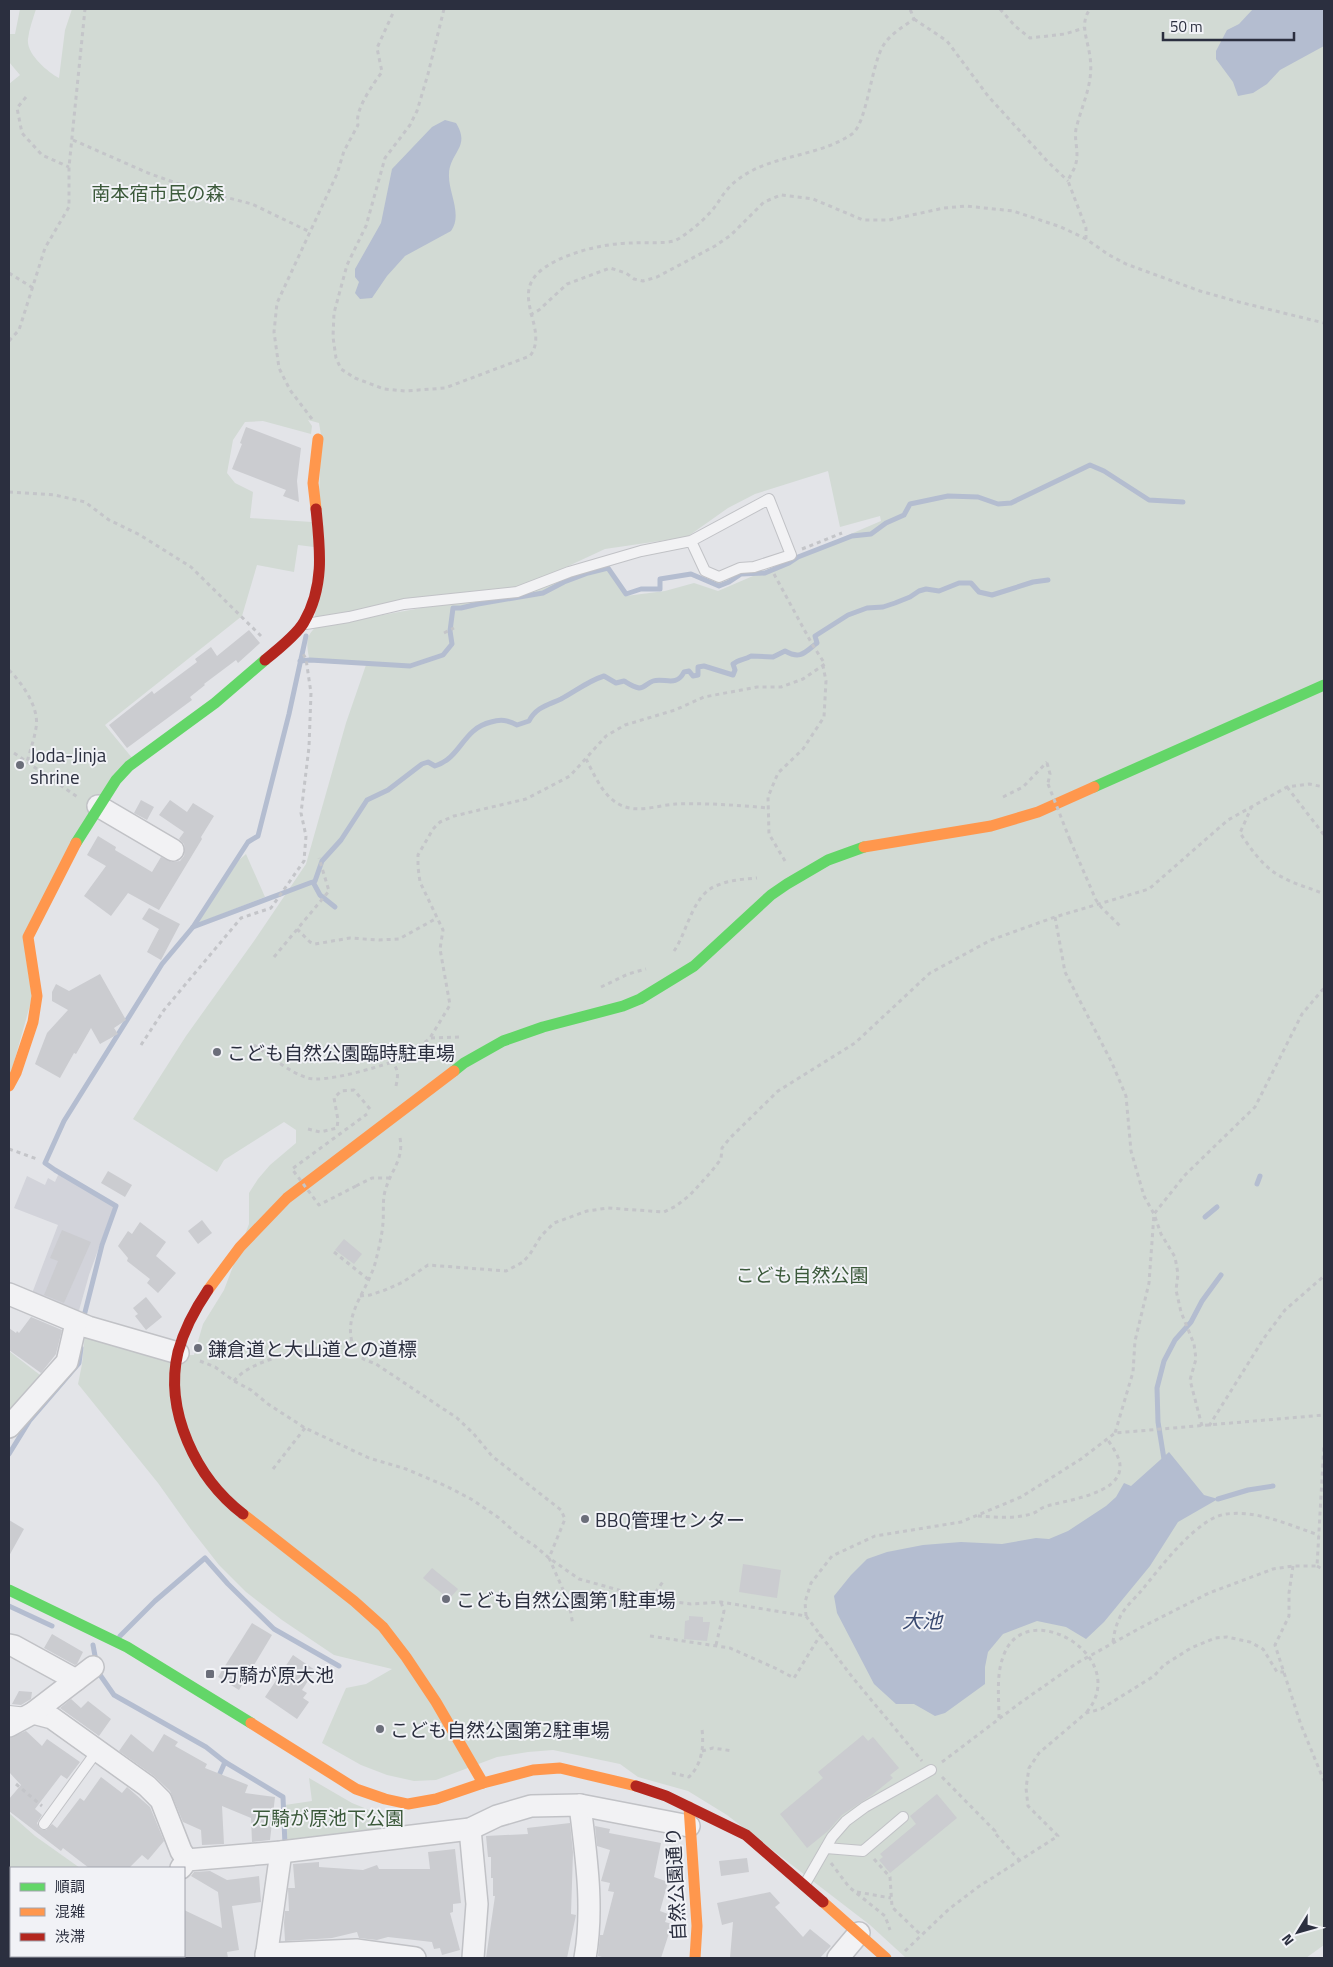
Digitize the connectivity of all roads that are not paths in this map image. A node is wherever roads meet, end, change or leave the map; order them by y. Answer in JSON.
{"nodes":[{"id":1,"x":318,"y":439,"type":"road end"},
{"id":2,"x":690,"y":541,"type":"junction"},
{"id":3,"x":303,"y":624,"type":"junction"},
{"id":4,"x":1324,"y":685,"type":"edge"},
{"id":5,"x":98,"y":806,"type":"junction"},
{"id":6,"x":173,"y":850,"type":"dead end"},
{"id":7,"x":9,"y":1086,"type":"edge"},
{"id":8,"x":9,"y":1294,"type":"edge"},
{"id":9,"x":82,"y":1325,"type":"junction"},
{"id":10,"x":178,"y":1353,"type":"junction"},
{"id":11,"x":9,"y":1427,"type":"edge"},
{"id":12,"x":9,"y":1590,"type":"edge"},
{"id":13,"x":9,"y":1646,"type":"edge"},
{"id":14,"x":93,"y":1668,"type":"dead end"},
{"id":15,"x":76,"y":1680,"type":"junction"},
{"id":16,"x":9,"y":1711,"type":"edge"},
{"id":17,"x":33,"y":1713,"type":"junction"},
{"id":18,"x":9,"y":1726,"type":"edge"},
{"id":19,"x":97,"y":1751,"type":"junction"},
{"id":20,"x":933,"y":1769,"type":"road end"},
{"id":21,"x":483,"y":1783,"type":"junction"},
{"id":22,"x":580,"y":1805,"type":"junction"},
{"id":23,"x":689,"y":1816,"type":"junction"},
{"id":24,"x":903,"y":1817,"type":"dead end"},
{"id":25,"x":44,"y":1824,"type":"dead end"},
{"id":26,"x":470,"y":1829,"type":"junction"},
{"id":27,"x":825,"y":1851,"type":"junction"},
{"id":28,"x":281,"y":1852,"type":"junction"},
{"id":29,"x":184,"y":1864,"type":"edge"},
{"id":30,"x":805,"y":1885,"type":"junction"},
{"id":31,"x":859,"y":1933,"type":"junction"},
{"id":32,"x":266,"y":1956,"type":"edge"},
{"id":33,"x":415,"y":1958,"type":"edge"},
{"id":34,"x":473,"y":1958,"type":"edge"},
{"id":35,"x":585,"y":1958,"type":"edge"},
{"id":36,"x":695,"y":1958,"type":"edge"},
{"id":37,"x":838,"y":1958,"type":"edge"},
{"id":38,"x":886,"y":1958,"type":"edge"}],
"edges":[{"from":1,"to":3,"type":"street"},
{"from":2,"to":2,"type":"lane"},
{"from":2,"to":3,"type":"lane"},
{"from":3,"to":5,"type":"street"},
{"from":4,"to":10,"type":"street"},
{"from":5,"to":6,"type":"street"},
{"from":5,"to":7,"type":"street"},
{"from":8,"to":9,"type":"street"},
{"from":9,"to":10,"type":"street"},
{"from":9,"to":11,"type":"street"},
{"from":10,"to":21,"type":"street"},
{"from":12,"to":21,"type":"street"},
{"from":13,"to":15,"type":"street"},
{"from":14,"to":15,"type":"street"},
{"from":15,"to":17,"type":"street"},
{"from":16,"to":17,"type":"lane"},
{"from":17,"to":18,"type":"street"},
{"from":17,"to":19,"type":"street"},
{"from":19,"to":25,"type":"lane"},
{"from":19,"to":29,"type":"street"},
{"from":20,"to":27,"type":"lane"},
{"from":21,"to":23,"type":"street"},
{"from":22,"to":23,"type":"street"},
{"from":22,"to":26,"type":"street"},
{"from":22,"to":35,"type":"street"},
{"from":23,"to":30,"type":"street"},
{"from":23,"to":36,"type":"street","name":"自然公園通り"},
{"from":24,"to":27,"type":"lane"},
{"from":26,"to":28,"type":"street"},
{"from":26,"to":34,"type":"street"},
{"from":27,"to":30,"type":"lane"},
{"from":28,"to":29,"type":"street"},
{"from":28,"to":32,"type":"street"},
{"from":30,"to":31,"type":"street"},
{"from":31,"to":37,"type":"street"},
{"from":31,"to":38,"type":"street"},
{"from":32,"to":33,"type":"street"}]}
